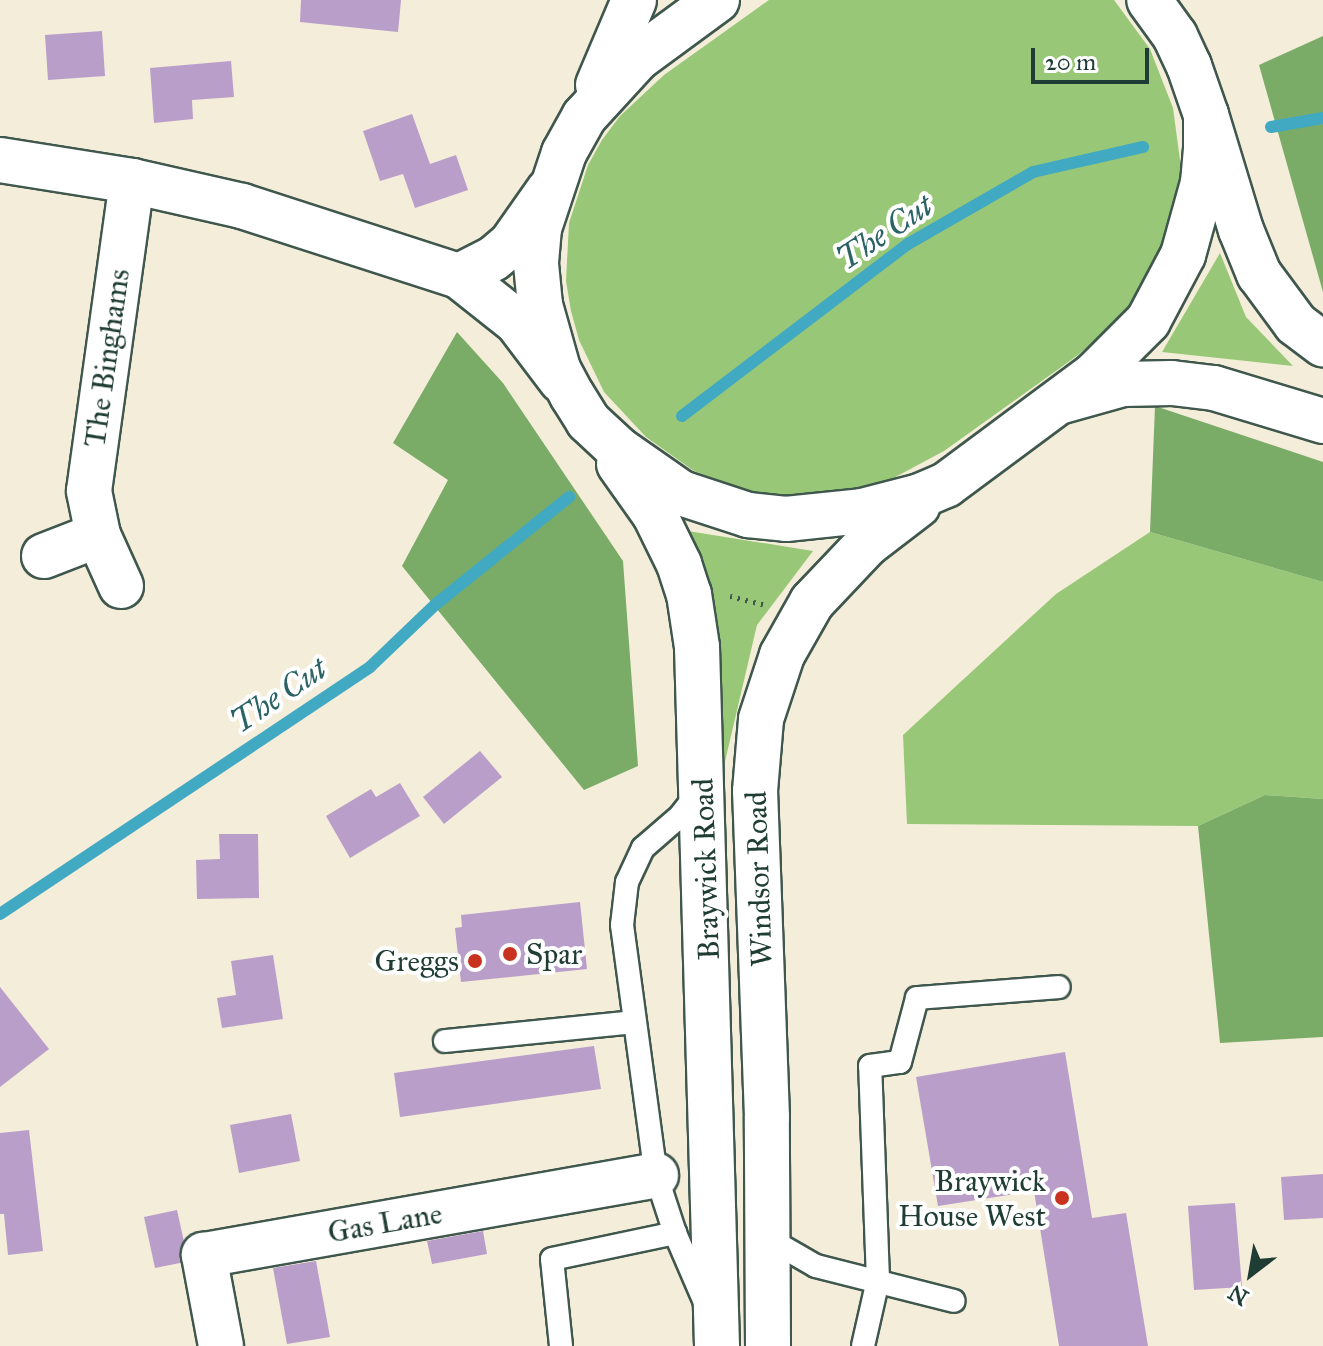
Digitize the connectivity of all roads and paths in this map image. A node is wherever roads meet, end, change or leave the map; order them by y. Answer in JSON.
{"nodes":[{"id":1,"x":634,"y":0,"type":"edge"},
{"id":2,"x":717,"y":0,"type":"edge"},
{"id":3,"x":1149,"y":0,"type":"edge"},
{"id":4,"x":1174,"y":0,"type":"edge"},
{"id":5,"x":1204,"y":106,"type":"junction"},
{"id":6,"x":584,"y":117,"type":"junction"},
{"id":7,"x":0,"y":160,"type":"edge"},
{"id":8,"x":132,"y":181,"type":"junction"},
{"id":9,"x":549,"y":190,"type":"junction"},
{"id":10,"x":459,"y":276,"type":"junction"},
{"id":11,"x":1323,"y":344,"type":"edge"},
{"id":12,"x":1062,"y":401,"type":"junction"},
{"id":13,"x":580,"y":408,"type":"junction"},
{"id":14,"x":1323,"y":421,"type":"edge"},
{"id":15,"x":946,"y":485,"type":"junction"},
{"id":16,"x":98,"y":535,"type":"junction"},
{"id":17,"x":44,"y":556,"type":"dead end"},
{"id":18,"x":121,"y":586,"type":"dead end"},
{"id":19,"x":721,"y":594,"type":"dead end"},
{"id":20,"x":776,"y":608,"type":"dead end"},
{"id":21,"x":704,"y":786,"type":"junction"},
{"id":22,"x":1059,"y":987,"type":"dead end"},
{"id":23,"x":634,"y":1022,"type":"junction"},
{"id":24,"x":445,"y":1041,"type":"dead end"},
{"id":25,"x":656,"y":1175,"type":"junction"},
{"id":26,"x":675,"y":1233,"type":"junction"},
{"id":27,"x":769,"y":1239,"type":"junction"},
{"id":28,"x":878,"y":1280,"type":"junction"},
{"id":29,"x":954,"y":1301,"type":"dead end"},
{"id":30,"x":717,"y":1338,"type":"edge"},
{"id":31,"x":221,"y":1346,"type":"edge"},
{"id":32,"x":561,"y":1346,"type":"edge"},
{"id":33,"x":768,"y":1346,"type":"edge"},
{"id":34,"x":863,"y":1346,"type":"edge"}],
"edges":[{"from":1,"to":6,"type":"main road"},
{"from":2,"to":6,"type":"main road"},
{"from":3,"to":5,"type":"main road"},
{"from":4,"to":5,"type":"main road"},
{"from":5,"to":11,"type":"main road"},
{"from":5,"to":12,"type":"main road"},
{"from":6,"to":9,"type":"main road"},
{"from":7,"to":8,"type":"main road"},
{"from":8,"to":10,"type":"main road"},
{"from":8,"to":16,"type":"main road","name":"The Binghams"},
{"from":9,"to":10,"type":"main road"},
{"from":9,"to":13,"type":"main road"},
{"from":10,"to":13,"type":"main road"},
{"from":12,"to":14,"type":"main road"},
{"from":12,"to":15,"type":"main road"},
{"from":13,"to":15,"type":"main road"},
{"from":13,"to":21,"type":"main road","name":"Braywick Road"},
{"from":15,"to":27,"type":"main road","name":"Windsor Road"},
{"from":16,"to":17,"type":"main road"},
{"from":16,"to":18,"type":"main road","name":"The Binghams"},
{"from":19,"to":20,"type":"path"},
{"from":21,"to":23,"type":"lane"},
{"from":21,"to":30,"type":"main road","name":"Braywick Road"},
{"from":22,"to":28,"type":"lane"},
{"from":23,"to":24,"type":"lane"},
{"from":23,"to":25,"type":"lane"},
{"from":25,"to":26,"type":"lane"},
{"from":25,"to":31,"type":"main road","name":"Gas Lane"},
{"from":26,"to":30,"type":"lane"},
{"from":26,"to":32,"type":"lane"},
{"from":27,"to":28,"type":"lane"},
{"from":27,"to":33,"type":"main road","name":"Windsor Road"},
{"from":28,"to":29,"type":"lane"},
{"from":28,"to":34,"type":"lane"}]}
